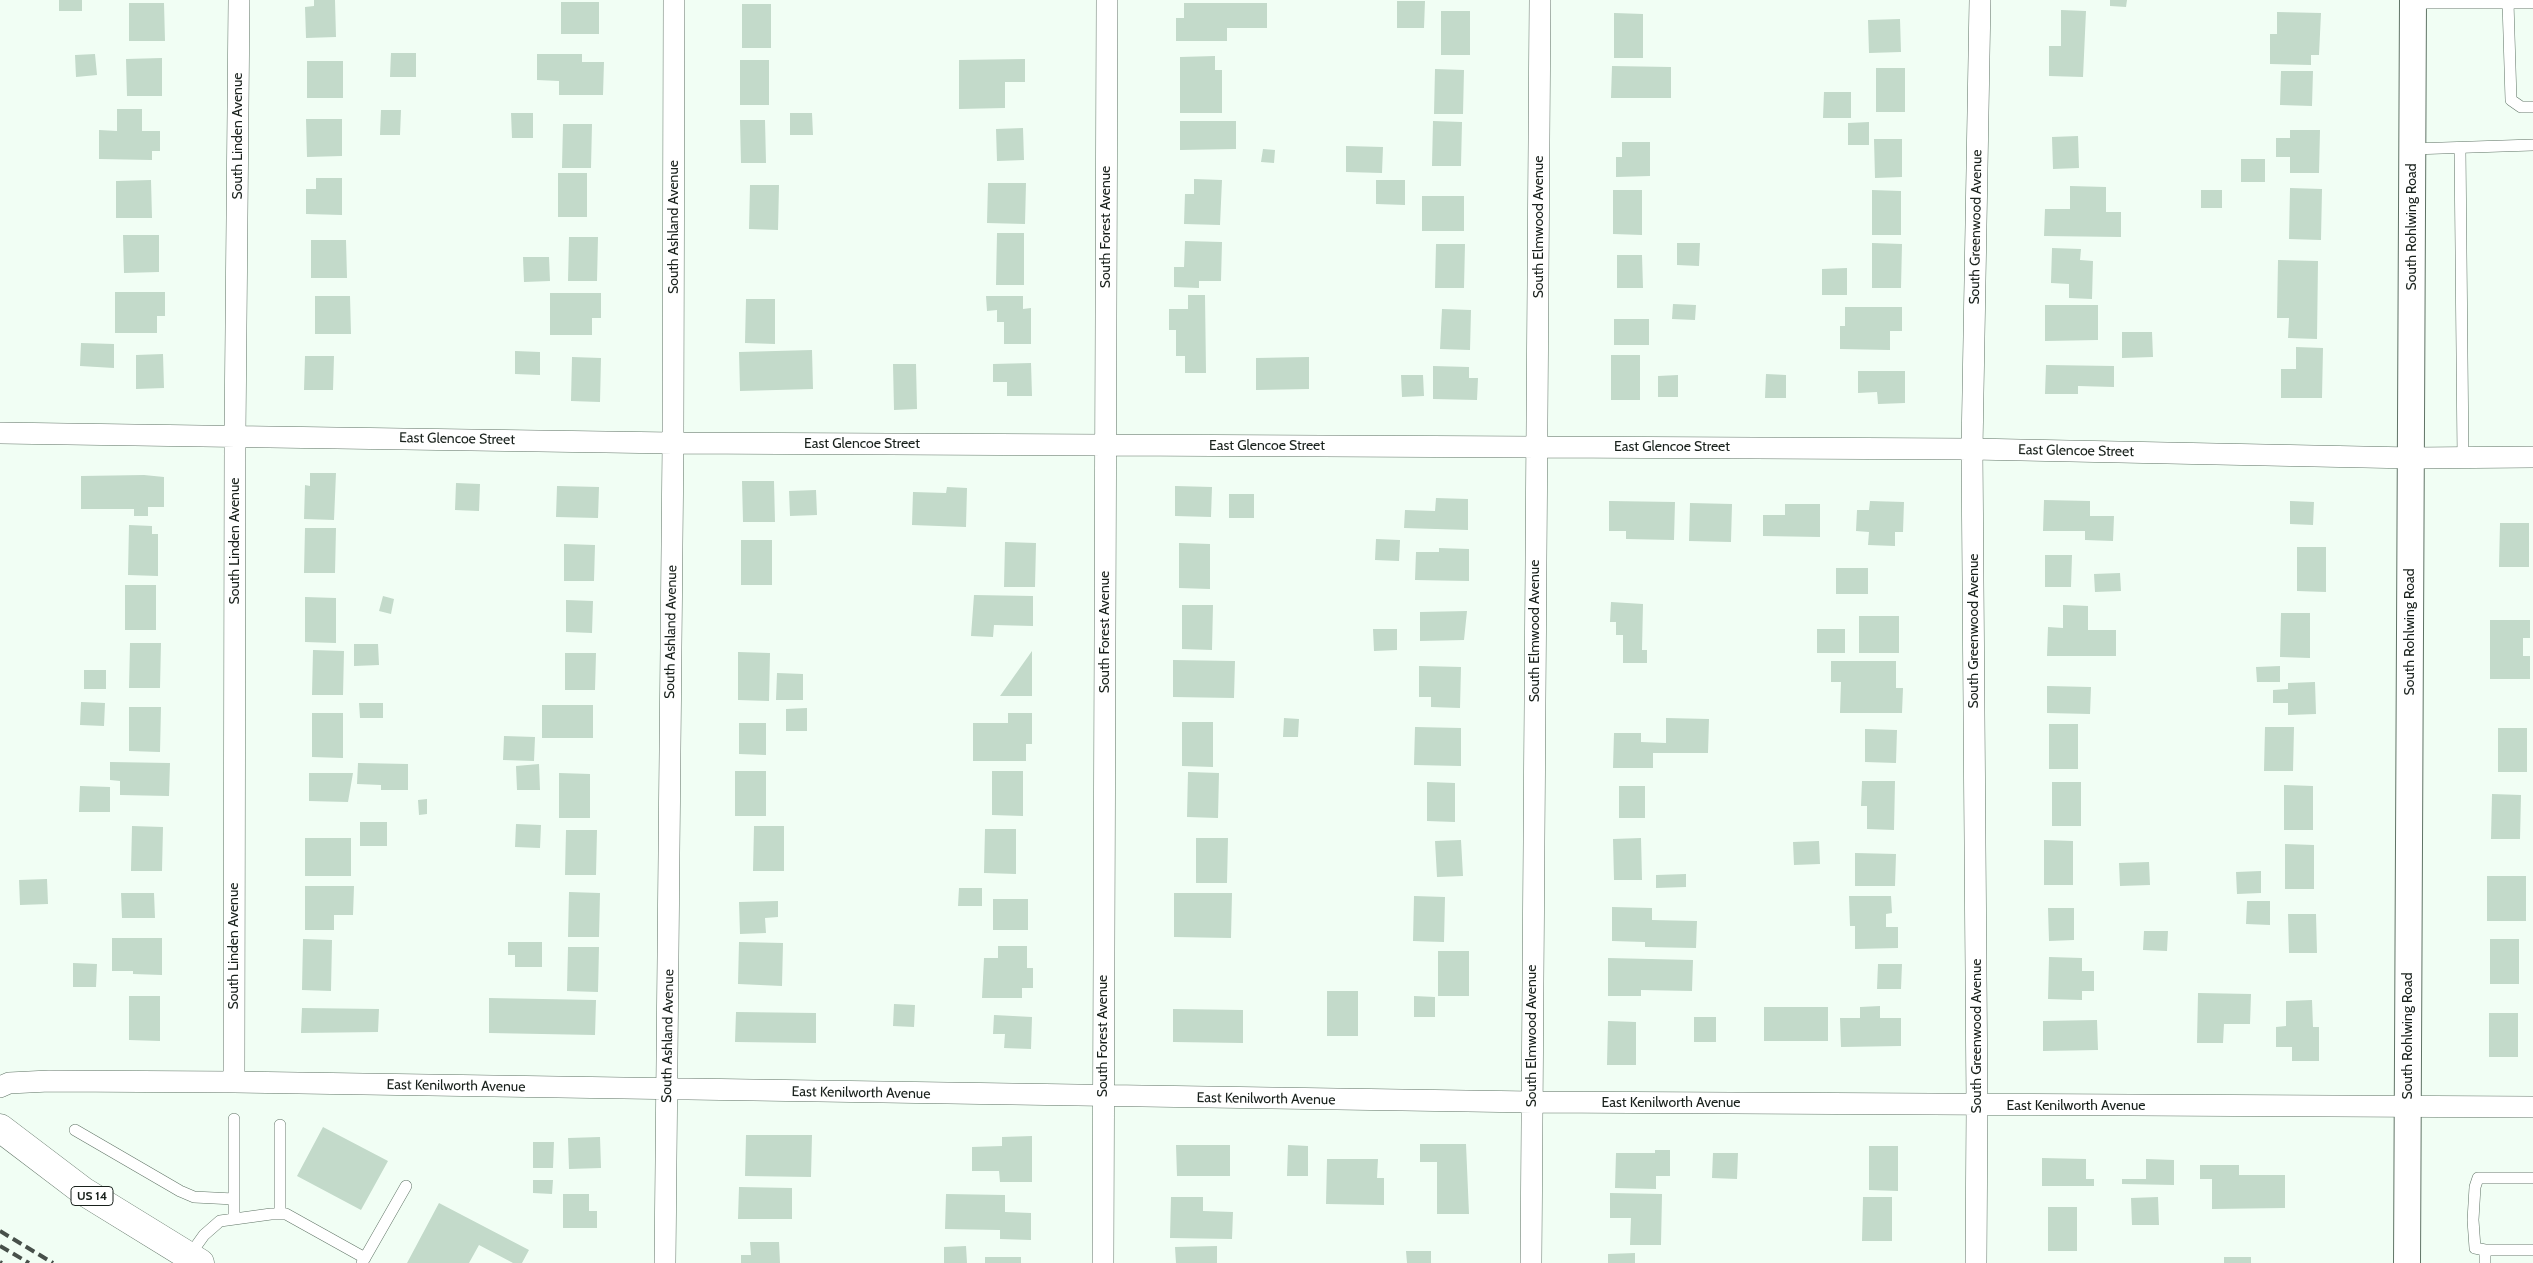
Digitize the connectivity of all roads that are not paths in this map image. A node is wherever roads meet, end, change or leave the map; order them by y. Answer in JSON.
{"nodes":[{"id":1,"x":239,"y":0,"type":"edge"},
{"id":2,"x":674,"y":0,"type":"edge"},
{"id":3,"x":1107,"y":0,"type":"edge"},
{"id":4,"x":1540,"y":0,"type":"edge"},
{"id":5,"x":1980,"y":0,"type":"edge"},
{"id":6,"x":2413,"y":2,"type":"edge"},
{"id":7,"x":2508,"y":2,"type":"junction"},
{"id":8,"x":2533,"y":3,"type":"edge"},
{"id":9,"x":2533,"y":107,"type":"edge"},
{"id":10,"x":2533,"y":146,"type":"edge"},
{"id":11,"x":2460,"y":148,"type":"junction"},
{"id":12,"x":2412,"y":149,"type":"junction"},
{"id":13,"x":0,"y":432,"type":"edge"},
{"id":14,"x":235,"y":435,"type":"junction"},
{"id":15,"x":673,"y":443,"type":"junction"},
{"id":16,"x":1105,"y":445,"type":"junction"},
{"id":17,"x":1537,"y":447,"type":"junction"},
{"id":18,"x":1972,"y":449,"type":"junction"},
{"id":19,"x":2533,"y":457,"type":"edge"},
{"id":20,"x":2412,"y":458,"type":"junction"},
{"id":21,"x":2463,"y":458,"type":"junction"},
{"id":22,"x":234,"y":1082,"type":"junction"},
{"id":23,"x":0,"y":1087,"type":"edge"},
{"id":24,"x":667,"y":1090,"type":"junction"},
{"id":25,"x":1103,"y":1096,"type":"junction"},
{"id":26,"x":1532,"y":1102,"type":"junction"},
{"id":27,"x":1977,"y":1105,"type":"junction"},
{"id":28,"x":2407,"y":1107,"type":"junction"},
{"id":29,"x":2533,"y":1107,"type":"edge"},
{"id":30,"x":234,"y":1118,"type":"dead end"},
{"id":31,"x":280,"y":1125,"type":"dead end"},
{"id":32,"x":0,"y":1128,"type":"edge"},
{"id":33,"x":75,"y":1130,"type":"dead end"},
{"id":34,"x":2533,"y":1178,"type":"edge"},
{"id":35,"x":406,"y":1186,"type":"dead end"},
{"id":36,"x":234,"y":1199,"type":"junction"},
{"id":37,"x":280,"y":1214,"type":"junction"},
{"id":38,"x":234,"y":1218,"type":"junction"},
{"id":39,"x":2485,"y":1250,"type":"junction"},
{"id":40,"x":2533,"y":1250,"type":"edge"},
{"id":41,"x":194,"y":1260,"type":"edge"},
{"id":42,"x":364,"y":1260,"type":"edge"},
{"id":43,"x":666,"y":1263,"type":"edge"},
{"id":44,"x":1103,"y":1263,"type":"edge"},
{"id":45,"x":1531,"y":1263,"type":"edge"},
{"id":46,"x":1976,"y":1263,"type":"edge"},
{"id":47,"x":2407,"y":1263,"type":"edge"},
{"id":48,"x":2484,"y":1263,"type":"edge"}],
"edges":[{"from":1,"to":14,"type":"street","name":"South Linden Avenue"},
{"from":2,"to":15,"type":"street","name":"South Ashland Avenue"},
{"from":3,"to":16,"type":"street","name":"South Forest Avenue"},
{"from":4,"to":17,"type":"street","name":"South Elmwood Avenue"},
{"from":5,"to":18,"type":"street","name":"South Greenwood Avenue"},
{"from":6,"to":7,"type":"lane"},
{"from":6,"to":12,"type":"street","name":"South Rohlwing Road"},
{"from":7,"to":8,"type":"lane"},
{"from":7,"to":9,"type":"lane"},
{"from":10,"to":11,"type":"lane"},
{"from":11,"to":12,"type":"lane"},
{"from":11,"to":21,"type":"lane"},
{"from":12,"to":20,"type":"street","name":"South Rohlwing Road"},
{"from":13,"to":14,"type":"street","name":"East Glencoe Street"},
{"from":14,"to":15,"type":"street","name":"East Glencoe Street"},
{"from":14,"to":22,"type":"street","name":"South Linden Avenue"},
{"from":15,"to":16,"type":"street","name":"East Glencoe Street"},
{"from":15,"to":24,"type":"street","name":"South Ashland Avenue"},
{"from":16,"to":17,"type":"street","name":"East Glencoe Street"},
{"from":16,"to":25,"type":"street","name":"South Forest Avenue"},
{"from":17,"to":18,"type":"street","name":"East Glencoe Street"},
{"from":17,"to":26,"type":"street","name":"South Elmwood Avenue"},
{"from":18,"to":20,"type":"street","name":"East Glencoe Street"},
{"from":18,"to":27,"type":"street","name":"South Greenwood Avenue"},
{"from":19,"to":21,"type":"street","name":"East Glencoe Street"},
{"from":20,"to":21,"type":"street","name":"East Glencoe Street"},
{"from":20,"to":28,"type":"street","name":"South Rohlwing Road"},
{"from":22,"to":23,"type":"street","name":"East Kenilworth Avenue"},
{"from":22,"to":24,"type":"street","name":"East Kenilworth Avenue"},
{"from":24,"to":25,"type":"street","name":"East Kenilworth Avenue"},
{"from":24,"to":43,"type":"street","name":"South Ashland Avenue"},
{"from":25,"to":26,"type":"street","name":"East Kenilworth Avenue"},
{"from":25,"to":44,"type":"street","name":"South Forest Avenue"},
{"from":26,"to":27,"type":"street","name":"East Kenilworth Avenue"},
{"from":26,"to":45,"type":"street","name":"South Elmwood Avenue"},
{"from":27,"to":28,"type":"street","name":"East Kenilworth Avenue"},
{"from":27,"to":46,"type":"street","name":"South Greenwood Avenue"},
{"from":28,"to":29,"type":"street","name":"East Kenilworth Avenue"},
{"from":28,"to":47,"type":"street","name":"South Rohlwing Road"},
{"from":30,"to":36,"type":"lane"},
{"from":31,"to":37,"type":"lane"},
{"from":32,"to":41,"type":"main road","number":"US 14"},
{"from":33,"to":36,"type":"lane"},
{"from":34,"to":39,"type":"lane"},
{"from":35,"to":42,"type":"lane"},
{"from":36,"to":38,"type":"lane"},
{"from":37,"to":38,"type":"lane"},
{"from":37,"to":42,"type":"lane"},
{"from":38,"to":41,"type":"lane"},
{"from":39,"to":40,"type":"lane"},
{"from":39,"to":48,"type":"lane"}]}
